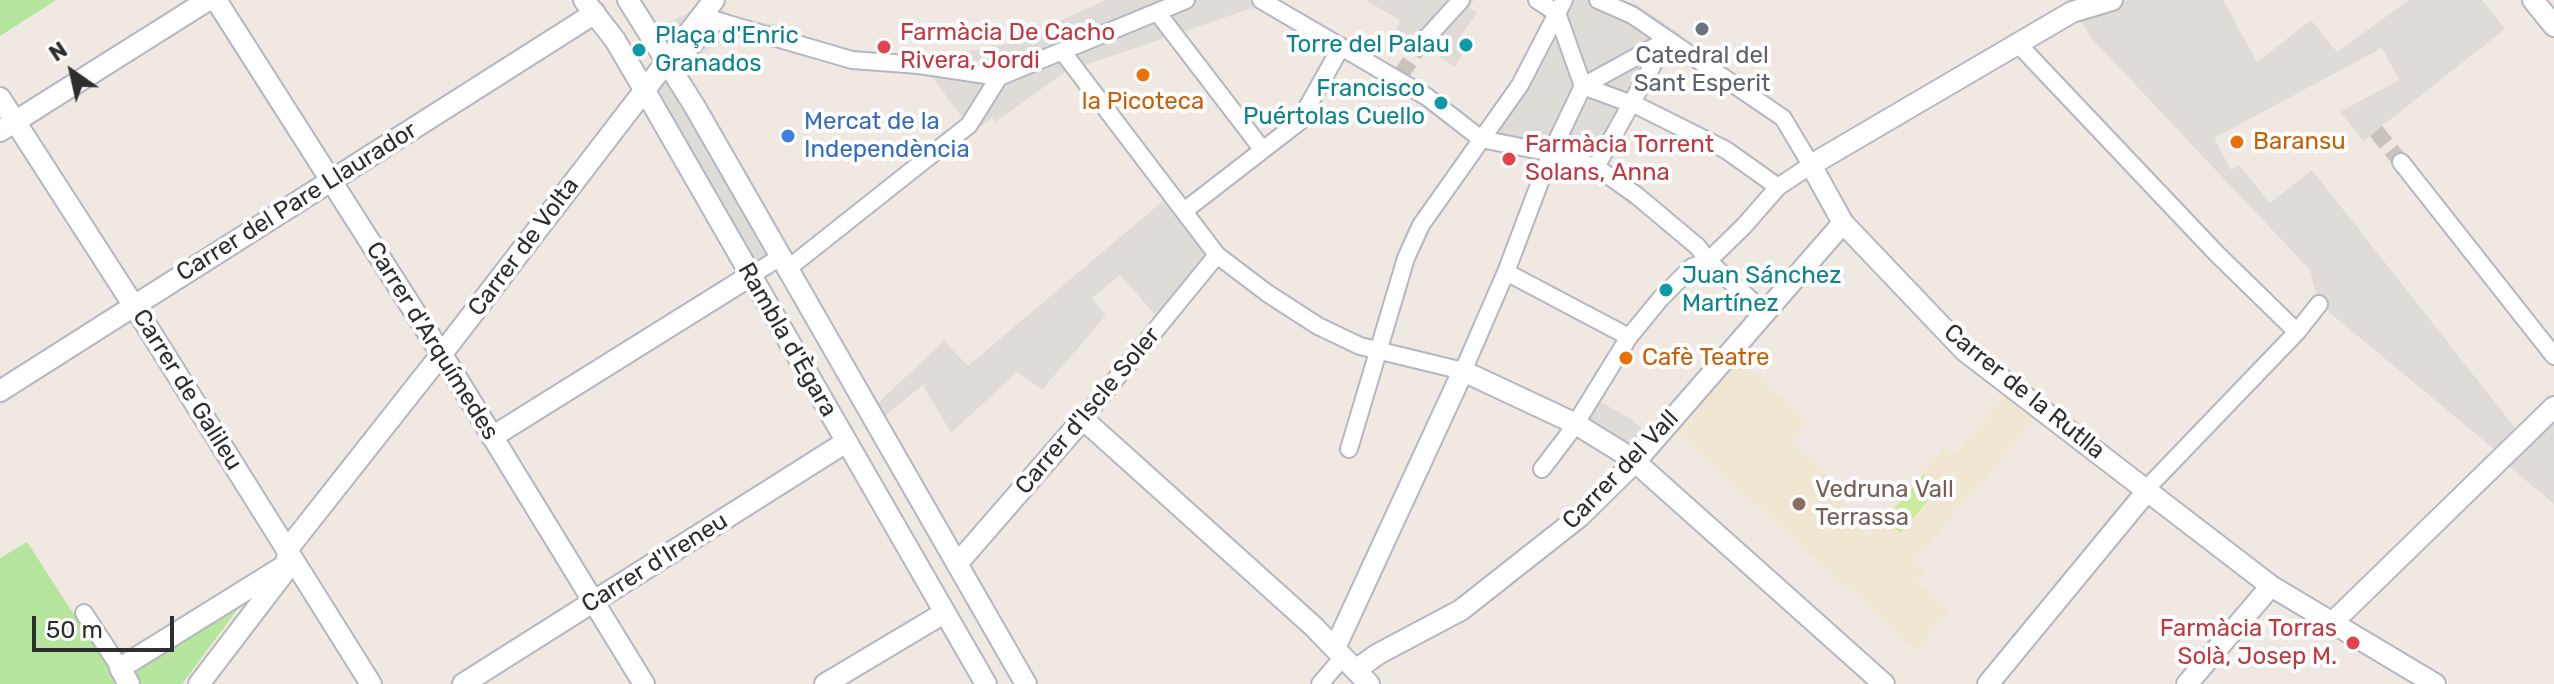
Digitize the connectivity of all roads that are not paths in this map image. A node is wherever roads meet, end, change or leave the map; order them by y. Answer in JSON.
{"nodes":[{"id":1,"x":208,"y":0,"type":"edge"},
{"id":2,"x":216,"y":0,"type":"edge"},
{"id":3,"x":628,"y":0,"type":"edge"},
{"id":4,"x":1186,"y":0,"type":"edge"},
{"id":5,"x":1461,"y":0,"type":"edge"},
{"id":6,"x":1598,"y":0,"type":"edge"},
{"id":7,"x":2112,"y":0,"type":"edge"},
{"id":8,"x":2533,"y":0,"type":"edge"},
{"id":9,"x":1268,"y":4,"type":"edge"},
{"id":10,"x":1550,"y":4,"type":"edge"},
{"id":11,"x":590,"y":6,"type":"edge"},
{"id":12,"x":710,"y":10,"type":"edge"},
{"id":13,"x":1157,"y":12,"type":"junction"},
{"id":14,"x":2554,"y":26,"type":"edge"},
{"id":15,"x":1671,"y":43,"type":"junction"},
{"id":16,"x":1421,"y":44,"type":"tunnel mouth"},
{"id":17,"x":2019,"y":45,"type":"junction"},
{"id":18,"x":1341,"y":47,"type":"junction"},
{"id":19,"x":1062,"y":51,"type":"junction"},
{"id":20,"x":674,"y":62,"type":"junction"},
{"id":21,"x":999,"y":77,"type":"junction"},
{"id":22,"x":1583,"y":86,"type":"junction"},
{"id":23,"x":645,"y":91,"type":"junction"},
{"id":24,"x":0,"y":98,"type":"edge"},
{"id":25,"x":1636,"y":105,"type":"junction"},
{"id":26,"x":8,"y":126,"type":"edge"},
{"id":27,"x":1478,"y":140,"type":"junction"},
{"id":28,"x":1262,"y":149,"type":"junction"},
{"id":29,"x":1549,"y":157,"type":"junction"},
{"id":30,"x":2401,"y":162,"type":"tunnel mouth"},
{"id":31,"x":1811,"y":165,"type":"junction"},
{"id":32,"x":1596,"y":167,"type":"junction"},
{"id":33,"x":331,"y":180,"type":"junction"},
{"id":34,"x":1778,"y":187,"type":"junction"},
{"id":35,"x":1184,"y":211,"type":"junction"},
{"id":36,"x":1843,"y":223,"type":"junction"},
{"id":37,"x":1217,"y":255,"type":"junction"},
{"id":38,"x":1708,"y":261,"type":"junction"},
{"id":39,"x":783,"y":264,"type":"junction"},
{"id":40,"x":1506,"y":272,"type":"junction"},
{"id":41,"x":750,"y":276,"type":"junction"},
{"id":42,"x":2319,"y":304,"type":"dead end"},
{"id":43,"x":134,"y":306,"type":"junction"},
{"id":44,"x":1765,"y":313,"type":"junction"},
{"id":45,"x":2297,"y":332,"type":"junction"},
{"id":46,"x":1629,"y":337,"type":"junction"},
{"id":47,"x":1380,"y":351,"type":"junction"},
{"id":48,"x":442,"y":354,"type":"junction"},
{"id":49,"x":2554,"y":356,"type":"edge"},
{"id":50,"x":1468,"y":376,"type":"junction"},
{"id":51,"x":0,"y":391,"type":"edge"},
{"id":52,"x":2554,"y":407,"type":"edge"},
{"id":53,"x":1083,"y":419,"type":"junction"},
{"id":54,"x":1576,"y":424,"type":"junction"},
{"id":55,"x":492,"y":437,"type":"junction"},
{"id":56,"x":846,"y":442,"type":"junction"},
{"id":57,"x":1349,"y":449,"type":"dead end"},
{"id":58,"x":1635,"y":462,"type":"junction"},
{"id":59,"x":1542,"y":469,"type":"dead end"},
{"id":60,"x":2147,"y":491,"type":"junction"},
{"id":61,"x":290,"y":555,"type":"junction"},
{"id":62,"x":957,"y":564,"type":"junction"},
{"id":63,"x":2271,"y":586,"type":"junction"},
{"id":64,"x":592,"y":602,"type":"junction"},
{"id":65,"x":84,"y":613,"type":"dead end"},
{"id":66,"x":944,"y":613,"type":"junction"},
{"id":67,"x":2333,"y":622,"type":"junction"},
{"id":68,"x":1351,"y":664,"type":"edge"},
{"id":69,"x":124,"y":676,"type":"edge"},
{"id":70,"x":199,"y":684,"type":"edge"},
{"id":71,"x":371,"y":684,"type":"edge"},
{"id":72,"x":463,"y":684,"type":"edge"},
{"id":73,"x":644,"y":684,"type":"edge"},
{"id":74,"x":825,"y":684,"type":"edge"},
{"id":75,"x":986,"y":684,"type":"edge"},
{"id":76,"x":1026,"y":684,"type":"edge"},
{"id":77,"x":1320,"y":684,"type":"edge"},
{"id":78,"x":1884,"y":684,"type":"edge"},
{"id":79,"x":1988,"y":684,"type":"edge"},
{"id":80,"x":2187,"y":684,"type":"edge"},
{"id":81,"x":2435,"y":684,"type":"edge"}],
"edges":[{"from":1,"to":26,"type":"street"},
{"from":2,"to":33,"type":"street","name":"Carrer d'Arquímedes"},
{"from":3,"to":20,"type":"street","name":"Rambla d'Ègara"},
{"from":4,"to":13,"type":"street"},
{"from":5,"to":16,"type":"street"},
{"from":6,"to":15,"type":"street"},
{"from":7,"to":17,"type":"street"},
{"from":8,"to":14,"type":"street"},
{"from":9,"to":18,"type":"street"},
{"from":10,"to":22,"type":"street"},
{"from":10,"to":27,"type":"street"},
{"from":11,"to":23,"type":"street","name":"Rambla d'Ègara"},
{"from":11,"to":33,"type":"street","name":"Carrer del Pare Llaurador"},
{"from":12,"to":20,"type":"street"},
{"from":12,"to":21,"type":"street"},
{"from":13,"to":19,"type":"street"},
{"from":13,"to":28,"type":"street"},
{"from":15,"to":22,"type":"street"},
{"from":15,"to":25,"type":"street"},
{"from":15,"to":31,"type":"street"},
{"from":17,"to":31,"type":"street"},
{"from":17,"to":45,"type":"street"},
{"from":18,"to":27,"type":"street"},
{"from":18,"to":28,"type":"street"},
{"from":19,"to":21,"type":"street"},
{"from":19,"to":35,"type":"street"},
{"from":20,"to":23,"type":"street","name":"Carrer de Volta"},
{"from":20,"to":39,"type":"street","name":"Rambla d'Ègara"},
{"from":21,"to":39,"type":"street"},
{"from":22,"to":25,"type":"street"},
{"from":22,"to":29,"type":"street"},
{"from":23,"to":41,"type":"street","name":"Rambla d'Ègara"},
{"from":23,"to":48,"type":"street","name":"Carrer de Volta"},
{"from":24,"to":26,"type":"street","name":"Carrer de Galileu"},
{"from":25,"to":32,"type":"street"},
{"from":25,"to":34,"type":"street"},
{"from":26,"to":43,"type":"street","name":"Carrer de Galileu"},
{"from":27,"to":29,"type":"street"},
{"from":27,"to":47,"type":"street"},
{"from":28,"to":35,"type":"street"},
{"from":29,"to":32,"type":"street"},
{"from":29,"to":40,"type":"street"},
{"from":30,"to":49,"type":"street"},
{"from":31,"to":34,"type":"street"},
{"from":31,"to":36,"type":"street","name":"Carrer de la Rutlla"},
{"from":32,"to":38,"type":"street"},
{"from":33,"to":43,"type":"street","name":"Carrer del Pare Llaurador"},
{"from":33,"to":48,"type":"street","name":"Carrer d'Arquímedes"},
{"from":34,"to":38,"type":"street"},
{"from":35,"to":37,"type":"street"},
{"from":36,"to":44,"type":"street","name":"Carrer del Vall"},
{"from":36,"to":60,"type":"street","name":"Carrer de la Rutlla"},
{"from":37,"to":47,"type":"street"},
{"from":37,"to":53,"type":"street","name":"Carrer d'Iscle Soler"},
{"from":38,"to":44,"type":"street"},
{"from":38,"to":46,"type":"street"},
{"from":39,"to":41,"type":"street"},
{"from":39,"to":62,"type":"street","name":"Rambla d'Ègara"},
{"from":40,"to":46,"type":"street"},
{"from":40,"to":50,"type":"street"},
{"from":41,"to":55,"type":"street"},
{"from":41,"to":56,"type":"street","name":"Rambla d'Ègara"},
{"from":42,"to":45,"type":"street"},
{"from":43,"to":51,"type":"street","name":"Carrer del Pare Llaurador"},
{"from":43,"to":61,"type":"street","name":"Carrer de Galileu"},
{"from":44,"to":58,"type":"street","name":"Carrer del Vall"},
{"from":45,"to":60,"type":"street"},
{"from":46,"to":54,"type":"street"},
{"from":47,"to":50,"type":"street"},
{"from":47,"to":57,"type":"street"},
{"from":48,"to":55,"type":"street","name":"Carrer d'Arquímedes"},
{"from":48,"to":61,"type":"street","name":"Carrer de Volta"},
{"from":50,"to":54,"type":"street"},
{"from":50,"to":68,"type":"street"},
{"from":52,"to":67,"type":"street"},
{"from":53,"to":62,"type":"street","name":"Carrer d'Iscle Soler"},
{"from":53,"to":68,"type":"street"},
{"from":54,"to":58,"type":"street"},
{"from":54,"to":59,"type":"street"},
{"from":55,"to":64,"type":"street","name":"Carrer d'Arquímedes"},
{"from":56,"to":64,"type":"street","name":"Carrer d'Ireneu"},
{"from":56,"to":66,"type":"street","name":"Rambla d'Ègara"},
{"from":58,"to":68,"type":"street","name":"Carrer del Vall"},
{"from":58,"to":78,"type":"street"},
{"from":60,"to":63,"type":"street","name":"Carrer de la Rutlla"},
{"from":60,"to":79,"type":"street"},
{"from":61,"to":69,"type":"street"},
{"from":61,"to":70,"type":"street","name":"Carrer de Volta"},
{"from":61,"to":71,"type":"street","name":"Carrer de Galileu"},
{"from":62,"to":76,"type":"street","name":"Rambla d'Ègara"},
{"from":63,"to":67,"type":"street","name":"Carrer de la Rutlla"},
{"from":63,"to":80,"type":"street"},
{"from":64,"to":72,"type":"street","name":"Carrer d'Ireneu"},
{"from":64,"to":73,"type":"street","name":"Carrer d'Arquímedes"},
{"from":65,"to":69,"type":"street"},
{"from":66,"to":74,"type":"street"},
{"from":66,"to":75,"type":"street","name":"Rambla d'Ègara"},
{"from":67,"to":81,"type":"street","name":"Carrer de la Rutlla"},
{"from":68,"to":77,"type":"street"}]}
